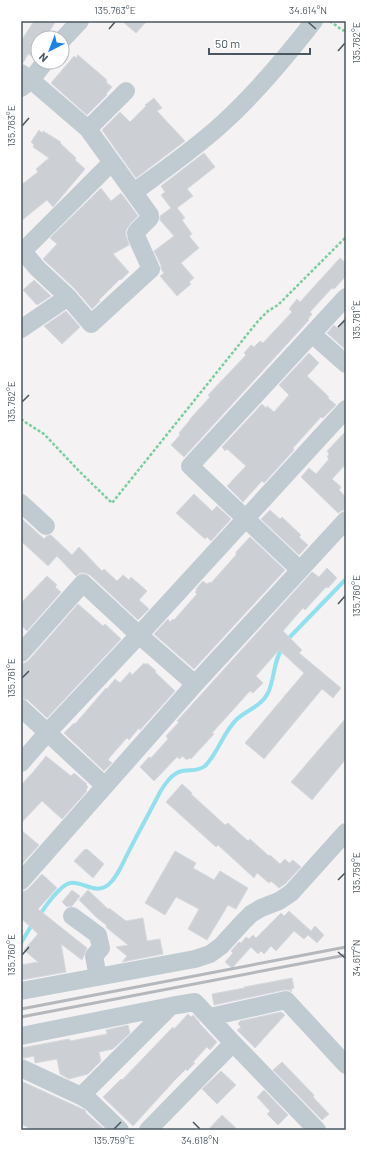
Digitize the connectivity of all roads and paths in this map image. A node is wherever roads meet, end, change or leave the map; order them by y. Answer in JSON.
{"nodes":[{"id":1,"x":80,"y":21,"type":"edge"},
{"id":2,"x":314,"y":21,"type":"edge"},
{"id":3,"x":330,"y":21,"type":"edge"},
{"id":4,"x":346,"y":31,"type":"edge"},
{"id":5,"x":70,"y":32,"type":"edge"},
{"id":6,"x":36,"y":70,"type":"edge"},
{"id":7,"x":24,"y":80,"type":"edge"},
{"id":8,"x":126,"y":92,"type":"dead end"},
{"id":9,"x":88,"y":129,"type":"junction"},
{"id":10,"x":112,"y":162,"type":"junction"},
{"id":11,"x":134,"y":192,"type":"junction"},
{"id":12,"x":346,"y":237,"type":"edge"},
{"id":13,"x":22,"y":250,"type":"edge"},
{"id":14,"x":68,"y":297,"type":"junction"},
{"id":15,"x":346,"y":297,"type":"edge"},
{"id":16,"x":21,"y":329,"type":"edge"},
{"id":17,"x":312,"y":334,"type":"junction"},
{"id":18,"x":346,"y":364,"type":"edge"},
{"id":19,"x":346,"y":409,"type":"edge"},
{"id":20,"x":21,"y":419,"type":"edge"},
{"id":21,"x":21,"y":503,"type":"edge"},
{"id":22,"x":246,"y":519,"type":"junction"},
{"id":23,"x":346,"y":520,"type":"edge"},
{"id":24,"x":46,"y":526,"type":"dead end"},
{"id":25,"x":300,"y":570,"type":"junction"},
{"id":26,"x":139,"y":635,"type":"junction"},
{"id":27,"x":21,"y":653,"type":"edge"},
{"id":28,"x":195,"y":684,"type":"junction"},
{"id":29,"x":21,"y":708,"type":"edge"},
{"id":30,"x":47,"y":733,"type":"junction"},
{"id":31,"x":21,"y":763,"type":"edge"},
{"id":32,"x":105,"y":786,"type":"junction"},
{"id":33,"x":345,"y":835,"type":"edge"},
{"id":34,"x":21,"y":881,"type":"edge"},
{"id":35,"x":72,"y":916,"type":"dead end"},
{"id":36,"x":98,"y":977,"type":"junction"},
{"id":37,"x":21,"y":992,"type":"edge"},
{"id":38,"x":171,"y":1006,"type":"junction"},
{"id":39,"x":210,"y":1018,"type":"junction"},
{"id":40,"x":21,"y":1036,"type":"edge"},
{"id":41,"x":233,"y":1043,"type":"junction"},
{"id":42,"x":346,"y":1065,"type":"edge"},
{"id":43,"x":21,"y":1068,"type":"edge"},
{"id":44,"x":82,"y":1096,"type":"junction"},
{"id":45,"x":120,"y":1130,"type":"edge"},
{"id":46,"x":148,"y":1130,"type":"edge"},
{"id":47,"x":317,"y":1130,"type":"edge"}],
"edges":[{"from":1,"to":5,"type":"street"},
{"from":2,"to":11,"type":"street"},
{"from":3,"to":4,"type":"path"},
{"from":6,"to":7,"type":"street"},
{"from":7,"to":9,"type":"street"},
{"from":8,"to":9,"type":"street"},
{"from":9,"to":10,"type":"street"},
{"from":10,"to":11,"type":"street"},
{"from":10,"to":13,"type":"street"},
{"from":11,"to":14,"type":"street"},
{"from":12,"to":20,"type":"path"},
{"from":13,"to":14,"type":"street"},
{"from":14,"to":16,"type":"street"},
{"from":15,"to":17,"type":"street"},
{"from":17,"to":18,"type":"street"},
{"from":17,"to":22,"type":"street"},
{"from":19,"to":22,"type":"street"},
{"from":21,"to":24,"type":"street"},
{"from":22,"to":25,"type":"street"},
{"from":22,"to":26,"type":"street"},
{"from":23,"to":25,"type":"street"},
{"from":25,"to":28,"type":"street"},
{"from":26,"to":27,"type":"street"},
{"from":26,"to":28,"type":"street"},
{"from":26,"to":30,"type":"street"},
{"from":28,"to":32,"type":"street"},
{"from":29,"to":30,"type":"street"},
{"from":30,"to":31,"type":"street"},
{"from":30,"to":32,"type":"street"},
{"from":32,"to":34,"type":"street"},
{"from":33,"to":36,"type":"street"},
{"from":35,"to":36,"type":"street"},
{"from":36,"to":37,"type":"street"},
{"from":38,"to":39,"type":"street"},
{"from":38,"to":40,"type":"street"},
{"from":38,"to":44,"type":"street"},
{"from":39,"to":41,"type":"street"},
{"from":39,"to":42,"type":"street"},
{"from":41,"to":46,"type":"street"},
{"from":41,"to":47,"type":"street"},
{"from":43,"to":44,"type":"street"},
{"from":44,"to":45,"type":"street"}]}
